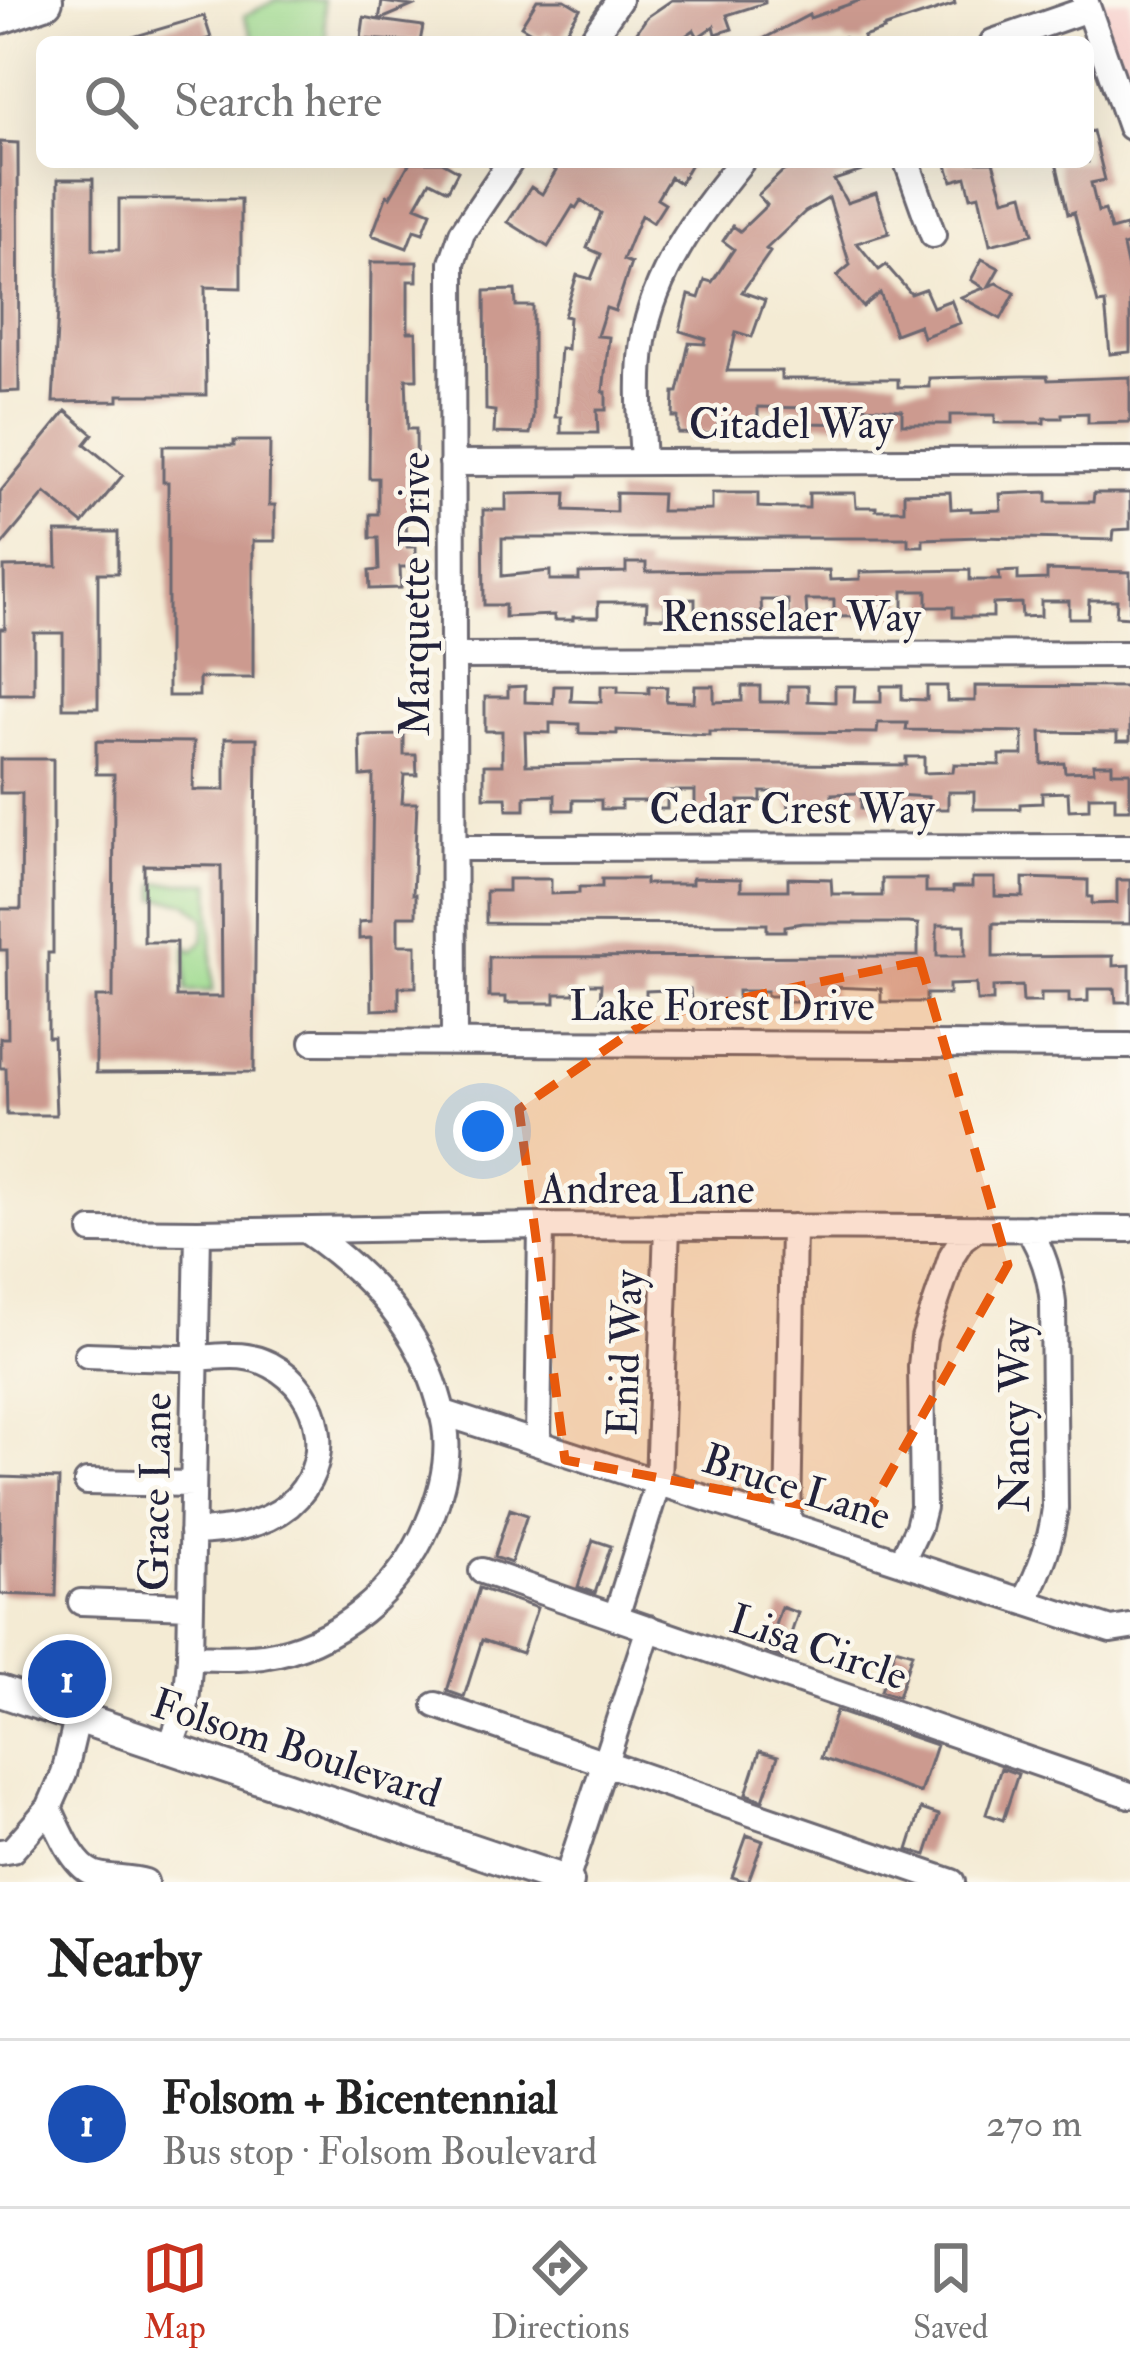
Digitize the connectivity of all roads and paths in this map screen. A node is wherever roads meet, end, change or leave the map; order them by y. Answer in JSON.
{"nodes":[{"id":1,"x":44,"y":0,"type":"edge"},
{"id":2,"x":619,"y":0,"type":"edge"},
{"id":3,"x":1087,"y":4,"type":"edge"},
{"id":4,"x":0,"y":15,"type":"edge"},
{"id":5,"x":594,"y":36,"type":"edge"},
{"id":6,"x":1008,"y":36,"type":"edge"},
{"id":7,"x":1130,"y":127,"type":"edge"},
{"id":8,"x":506,"y":168,"type":"edge"},
{"id":9,"x":736,"y":168,"type":"edge"},
{"id":10,"x":909,"y":168,"type":"edge"},
{"id":11,"x":933,"y":236,"type":"dead end"},
{"id":12,"x":1130,"y":460,"type":"edge"},
{"id":13,"x":643,"y":462,"type":"junction"},
{"id":14,"x":452,"y":463,"type":"junction"},
{"id":15,"x":1130,"y":653,"type":"edge"},
{"id":16,"x":453,"y":656,"type":"junction"},
{"id":17,"x":1130,"y":847,"type":"edge"},
{"id":18,"x":454,"y":848,"type":"junction"},
{"id":19,"x":313,"y":1042,"type":"dead end"},
{"id":20,"x":454,"y":1042,"type":"junction"},
{"id":21,"x":1130,"y":1046,"type":"edge"},
{"id":22,"x":542,"y":1226,"type":"junction"},
{"id":23,"x":668,"y":1227,"type":"junction"},
{"id":24,"x":793,"y":1227,"type":"junction"},
{"id":25,"x":977,"y":1228,"type":"junction"},
{"id":26,"x":1028,"y":1228,"type":"junction"},
{"id":27,"x":1130,"y":1229,"type":"edge"},
{"id":28,"x":305,"y":1230,"type":"junction"},
{"id":29,"x":92,"y":1231,"type":"dead end"},
{"id":30,"x":197,"y":1232,"type":"junction"},
{"id":31,"x":87,"y":1355,"type":"dead end"},
{"id":32,"x":195,"y":1358,"type":"junction"},
{"id":33,"x":441,"y":1412,"type":"junction"},
{"id":34,"x":538,"y":1443,"type":"junction"},
{"id":35,"x":87,"y":1482,"type":"dead end"},
{"id":36,"x":658,"y":1482,"type":"junction"},
{"id":37,"x":193,"y":1484,"type":"junction"},
{"id":38,"x":788,"y":1524,"type":"junction"},
{"id":39,"x":192,"y":1532,"type":"junction"},
{"id":40,"x":902,"y":1561,"type":"junction"},
{"id":41,"x":482,"y":1571,"type":"dead end"},
{"id":42,"x":1025,"y":1601,"type":"junction"},
{"id":43,"x":81,"y":1602,"type":"dead end"},
{"id":44,"x":190,"y":1606,"type":"junction"},
{"id":45,"x":616,"y":1617,"type":"junction"},
{"id":46,"x":649,"y":1628,"type":"junction"},
{"id":47,"x":1130,"y":1628,"type":"edge"},
{"id":48,"x":190,"y":1657,"type":"junction"},
{"id":49,"x":0,"y":1691,"type":"edge"},
{"id":50,"x":436,"y":1705,"type":"dead end"},
{"id":51,"x":77,"y":1719,"type":"junction"},
{"id":52,"x":169,"y":1750,"type":"junction"},
{"id":53,"x":606,"y":1763,"type":"junction"},
{"id":54,"x":1130,"y":1795,"type":"edge"},
{"id":55,"x":49,"y":1808,"type":"junction"},
{"id":56,"x":0,"y":1852,"type":"edge"},
{"id":57,"x":92,"y":1878,"type":"edge"},
{"id":58,"x":567,"y":1881,"type":"edge"},
{"id":59,"x":145,"y":1882,"type":"edge"},
{"id":60,"x":952,"y":1882,"type":"edge"}],
"edges":[{"from":1,"to":4,"type":"highway"},
{"from":2,"to":5,"type":"street"},
{"from":3,"to":6,"type":"street"},
{"from":3,"to":7,"type":"street"},
{"from":8,"to":14,"type":"street","name":"Marquette Drive"},
{"from":9,"to":13,"type":"street"},
{"from":10,"to":11,"type":"street"},
{"from":12,"to":13,"type":"street","name":"Citadel Way"},
{"from":13,"to":14,"type":"street","name":"Citadel Way"},
{"from":14,"to":16,"type":"street","name":"Marquette Drive"},
{"from":15,"to":16,"type":"street","name":"Rensselaer Way"},
{"from":16,"to":18,"type":"street","name":"Marquette Drive"},
{"from":17,"to":18,"type":"street","name":"Cedar Crest Way"},
{"from":18,"to":20,"type":"street","name":"Marquette Drive"},
{"from":19,"to":20,"type":"street","name":"Lake Forest Drive"},
{"from":20,"to":21,"type":"street","name":"Lake Forest Drive"},
{"from":22,"to":23,"type":"street","name":"Andrea Lane"},
{"from":22,"to":28,"type":"street","name":"Andrea Lane"},
{"from":22,"to":34,"type":"street"},
{"from":23,"to":24,"type":"street","name":"Andrea Lane"},
{"from":23,"to":36,"type":"street","name":"Enid Way"},
{"from":24,"to":25,"type":"street","name":"Andrea Lane"},
{"from":24,"to":38,"type":"street"},
{"from":25,"to":26,"type":"street","name":"Andrea Lane"},
{"from":25,"to":40,"type":"street"},
{"from":26,"to":27,"type":"street","name":"Andrea Lane"},
{"from":26,"to":42,"type":"street","name":"Nancy Way"},
{"from":28,"to":30,"type":"street","name":"Andrea Lane"},
{"from":28,"to":33,"type":"street"},
{"from":29,"to":30,"type":"street","name":"Andrea Lane"},
{"from":30,"to":32,"type":"street","name":"Grace Lane"},
{"from":31,"to":32,"type":"street"},
{"from":32,"to":37,"type":"street","name":"Grace Lane"},
{"from":32,"to":39,"type":"street"},
{"from":33,"to":34,"type":"street","name":"Bruce Lane"},
{"from":33,"to":48,"type":"street"},
{"from":34,"to":36,"type":"street","name":"Bruce Lane"},
{"from":35,"to":37,"type":"street"},
{"from":36,"to":38,"type":"street","name":"Bruce Lane"},
{"from":36,"to":45,"type":"street","name":"Enid Way"},
{"from":37,"to":39,"type":"street","name":"Grace Lane"},
{"from":38,"to":40,"type":"street","name":"Bruce Lane"},
{"from":39,"to":44,"type":"street","name":"Grace Lane"},
{"from":40,"to":42,"type":"street","name":"Bruce Lane"},
{"from":41,"to":45,"type":"street","name":"Lisa Circle"},
{"from":42,"to":47,"type":"street","name":"Bruce Lane"},
{"from":43,"to":44,"type":"street"},
{"from":44,"to":48,"type":"street","name":"Grace Lane"},
{"from":45,"to":46,"type":"street","name":"Lisa Circle"},
{"from":46,"to":53,"type":"street"},
{"from":46,"to":54,"type":"street","name":"Lisa Circle"},
{"from":48,"to":52,"type":"street","name":"Grace Lane"},
{"from":49,"to":51,"type":"main road","name":"Folsom Boulevard"},
{"from":50,"to":53,"type":"street"},
{"from":51,"to":52,"type":"main road","name":"Folsom Boulevard"},
{"from":51,"to":55,"type":"street"},
{"from":52,"to":58,"type":"main road","name":"Folsom Boulevard"},
{"from":53,"to":58,"type":"street"},
{"from":53,"to":60,"type":"street"},
{"from":55,"to":56,"type":"street"},
{"from":55,"to":57,"type":"street"},
{"from":57,"to":59,"type":"street"}]}
